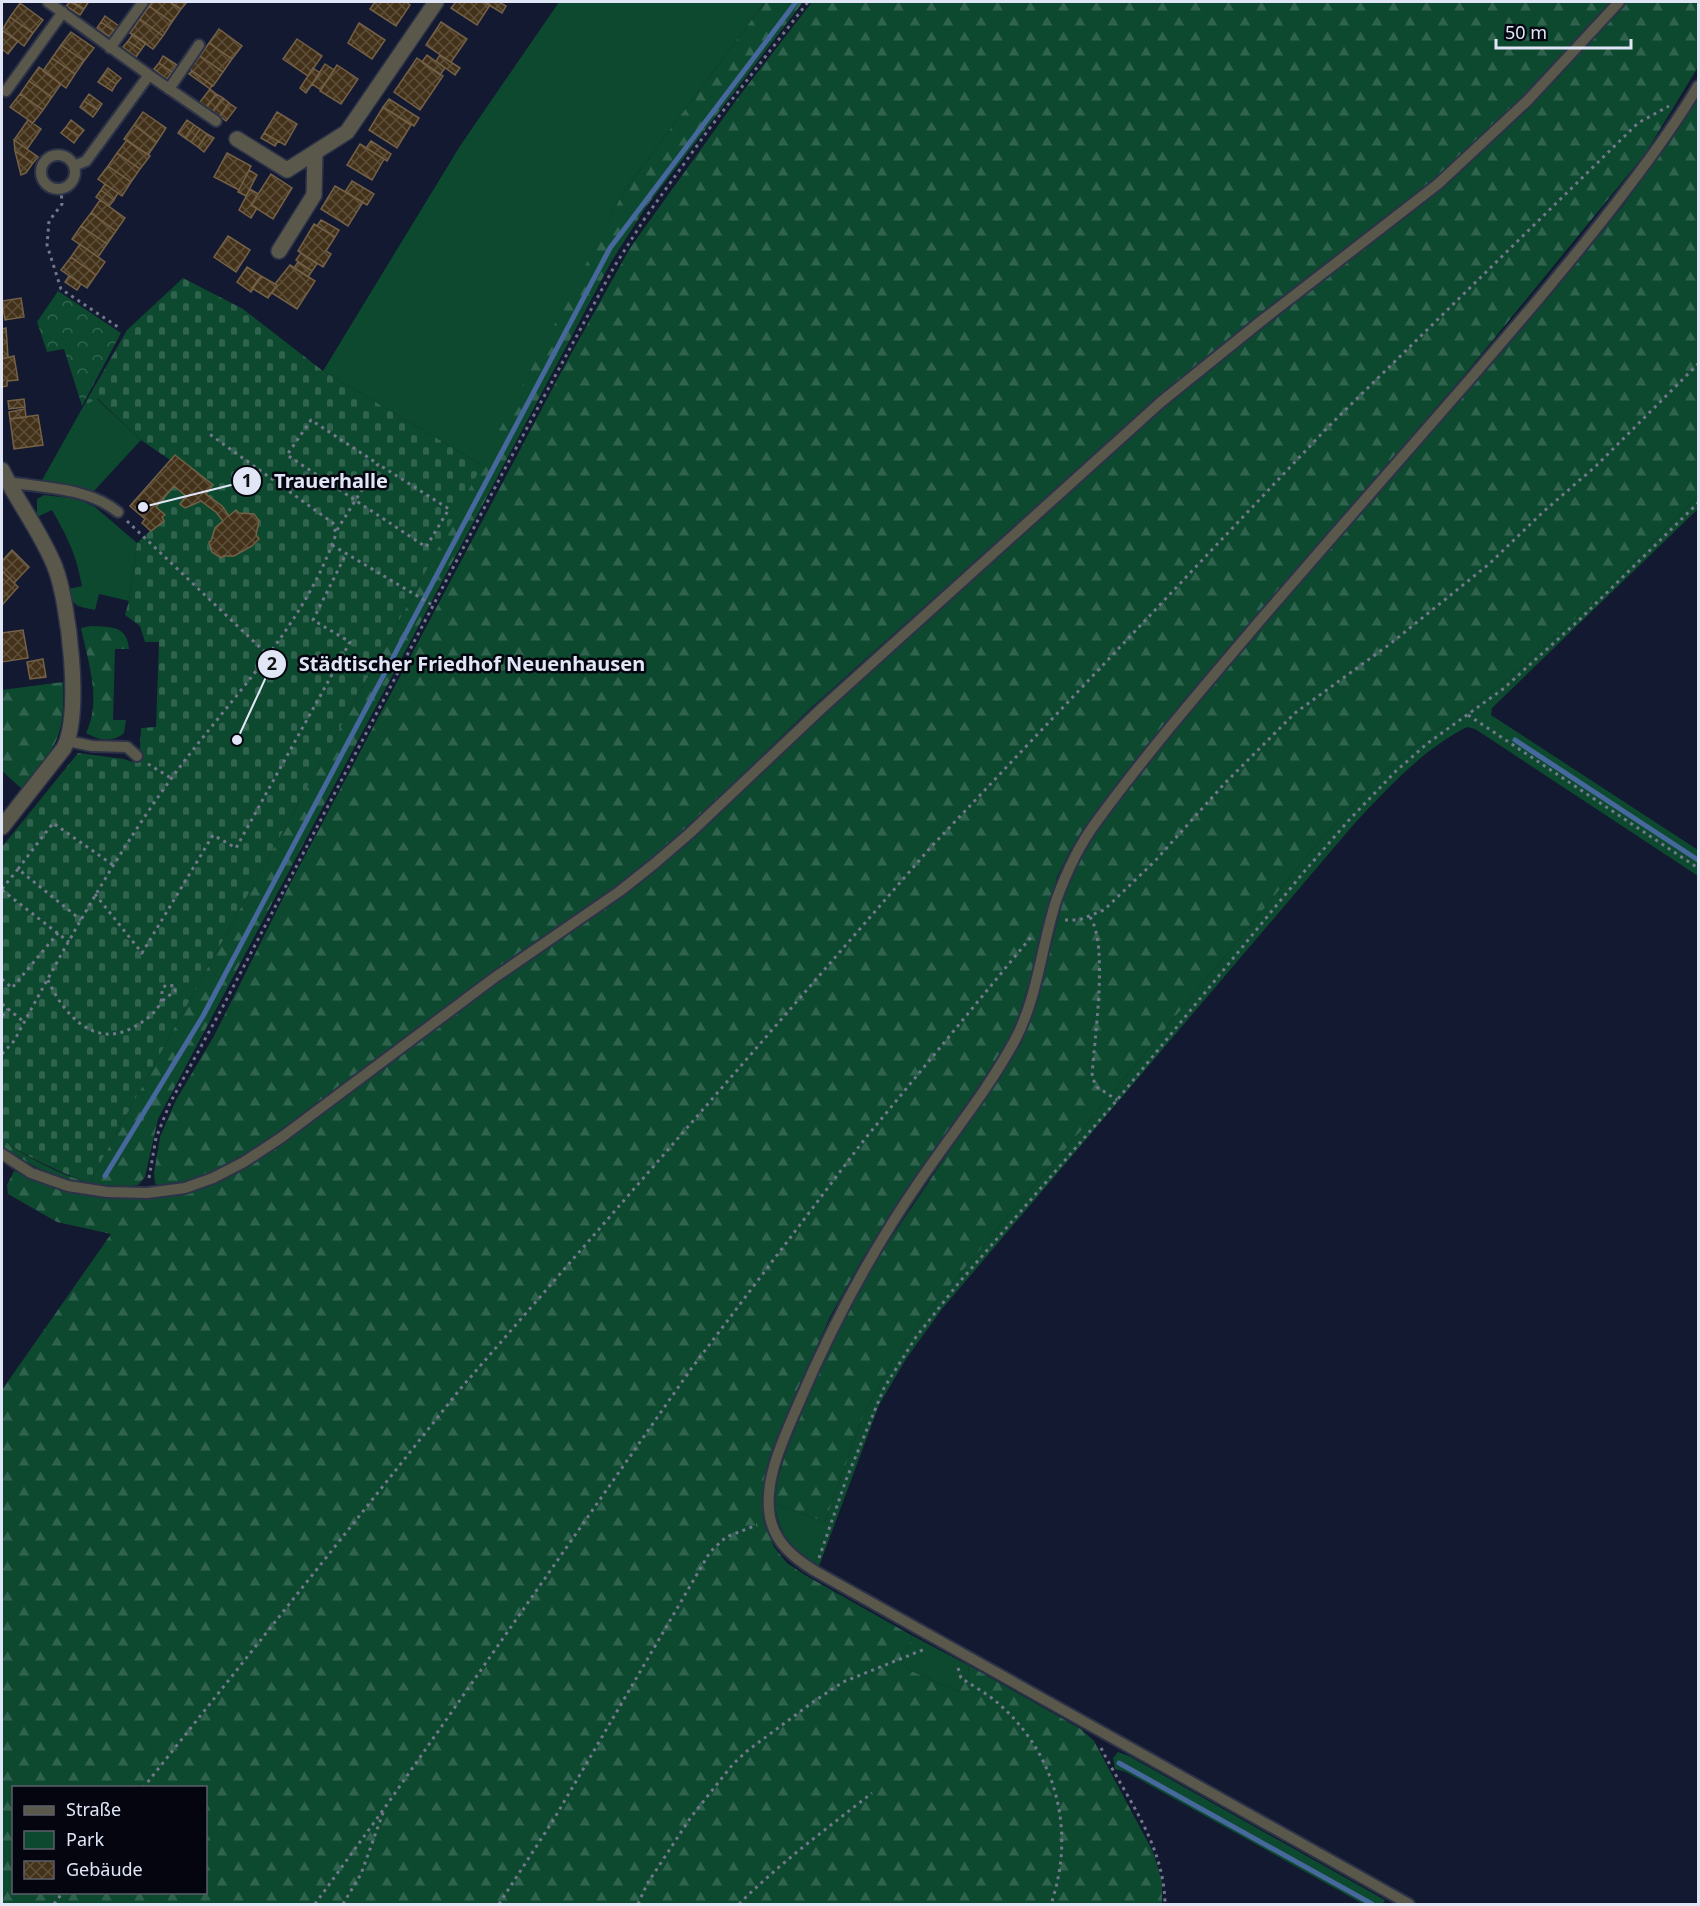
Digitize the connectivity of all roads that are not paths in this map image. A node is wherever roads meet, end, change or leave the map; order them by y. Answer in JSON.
{"nodes":[{"id":1,"x":48,"y":2,"type":"edge"},
{"id":2,"x":143,"y":2,"type":"edge"},
{"id":3,"x":436,"y":2,"type":"edge"},
{"id":4,"x":1619,"y":2,"type":"edge"},
{"id":5,"x":63,"y":12,"type":"junction"},
{"id":6,"x":199,"y":45,"type":"dead end"},
{"id":7,"x":110,"y":48,"type":"junction"},
{"id":8,"x":148,"y":75,"type":"junction"},
{"id":9,"x":1698,"y":86,"type":"edge"},
{"id":10,"x":169,"y":89,"type":"junction"},
{"id":11,"x":6,"y":91,"type":"dead end"},
{"id":12,"x":216,"y":121,"type":"dead end"},
{"id":13,"x":237,"y":139,"type":"dead end"},
{"id":14,"x":315,"y":153,"type":"junction"},
{"id":15,"x":74,"y":166,"type":"junction"},
{"id":16,"x":279,"y":251,"type":"dead end"},
{"id":17,"x":5,"y":476,"type":"edge"},
{"id":18,"x":118,"y":512,"type":"road end"},
{"id":19,"x":68,"y":741,"type":"junction"},
{"id":20,"x":136,"y":756,"type":"road end"},
{"id":21,"x":2,"y":826,"type":"edge"},
{"id":22,"x":2,"y":1154,"type":"edge"},
{"id":23,"x":1409,"y":1905,"type":"edge"}],
"edges":[{"from":1,"to":5,"type":"lane"},
{"from":2,"to":7,"type":"lane"},
{"from":3,"to":14,"type":"street"},
{"from":4,"to":22,"type":"lane"},
{"from":5,"to":7,"type":"lane"},
{"from":5,"to":11,"type":"lane"},
{"from":6,"to":10,"type":"lane"},
{"from":7,"to":8,"type":"lane"},
{"from":8,"to":10,"type":"lane"},
{"from":8,"to":15,"type":"lane"},
{"from":9,"to":23,"type":"lane"},
{"from":10,"to":12,"type":"lane"},
{"from":13,"to":14,"type":"street"},
{"from":14,"to":16,"type":"street"},
{"from":15,"to":15,"type":"lane"},
{"from":17,"to":18,"type":"lane"},
{"from":17,"to":19,"type":"street"},
{"from":19,"to":20,"type":"lane"},
{"from":19,"to":21,"type":"street"}]}
